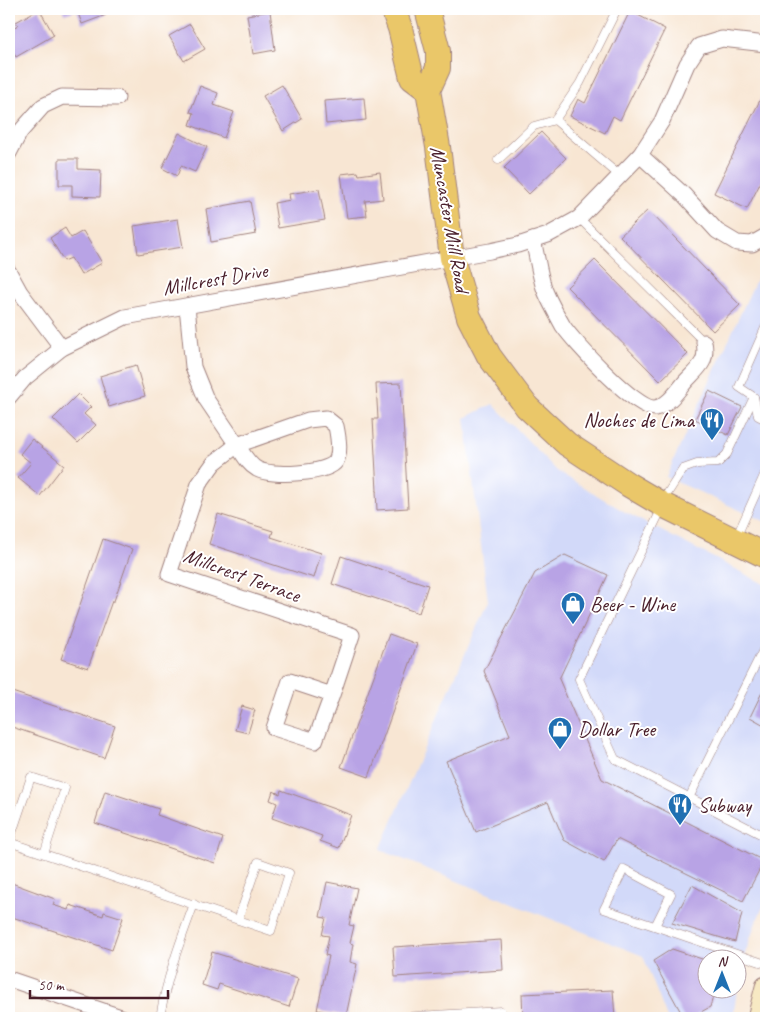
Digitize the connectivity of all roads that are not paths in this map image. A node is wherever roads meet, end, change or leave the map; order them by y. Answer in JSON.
{"nodes":[{"id":1,"x":393,"y":9,"type":"edge"},
{"id":2,"x":427,"y":9,"type":"edge"},
{"id":3,"x":617,"y":9,"type":"edge"},
{"id":4,"x":766,"y":44,"type":"edge"},
{"id":5,"x":428,"y":90,"type":"junction"},
{"id":6,"x":117,"y":98,"type":"dead end"},
{"id":7,"x":555,"y":120,"type":"junction"},
{"id":8,"x":9,"y":153,"type":"edge"},
{"id":9,"x":640,"y":155,"type":"junction"},
{"id":10,"x":498,"y":160,"type":"dead end"},
{"id":11,"x":620,"y":176,"type":"junction"},
{"id":12,"x":579,"y":218,"type":"junction"},
{"id":13,"x":766,"y":236,"type":"edge"},
{"id":14,"x":533,"y":240,"type":"junction"},
{"id":15,"x":452,"y":258,"type":"junction"},
{"id":16,"x":9,"y":272,"type":"edge"},
{"id":17,"x":187,"y":306,"type":"junction"},
{"id":18,"x":765,"y":328,"type":"edge"},
{"id":19,"x":704,"y":342,"type":"joint"},
{"id":20,"x":62,"y":348,"type":"junction"},
{"id":21,"x":9,"y":397,"type":"edge"},
{"id":22,"x":754,"y":397,"type":"junction"},
{"id":23,"x":766,"y":418,"type":"edge"},
{"id":24,"x":237,"y":445,"type":"junction"},
{"id":25,"x":766,"y":471,"type":"edge"},
{"id":26,"x":662,"y":504,"type":"junction"},
{"id":27,"x":735,"y":541,"type":"junction"},
{"id":28,"x":766,"y":556,"type":"edge"},
{"id":29,"x":766,"y":644,"type":"edge"},
{"id":30,"x":332,"y":695,"type":"dead end"},
{"id":31,"x":689,"y":798,"type":"junction"},
{"id":32,"x":766,"y":837,"type":"edge"},
{"id":33,"x":44,"y":854,"type":"junction"},
{"id":34,"x":194,"y":904,"type":"junction"},
{"id":35,"x":238,"y":920,"type":"junction"},
{"id":36,"x":655,"y":926,"type":"junction"},
{"id":37,"x":766,"y":964,"type":"edge"},
{"id":38,"x":9,"y":979,"type":"edge"},
{"id":39,"x":766,"y":987,"type":"edge"},
{"id":40,"x":501,"y":1012,"type":"dead end"},
{"id":41,"x":480,"y":1015,"type":"edge"},
{"id":42,"x":401,"y":1017,"type":"dead end"},
{"id":43,"x":124,"y":1018,"type":"edge"},
{"id":44,"x":160,"y":1018,"type":"edge"},
{"id":45,"x":758,"y":1018,"type":"edge"}],
"edges":[{"from":1,"to":5,"type":"main road"},
{"from":2,"to":5,"type":"main road"},
{"from":3,"to":7,"type":"lane"},
{"from":4,"to":9,"type":"street","name":"Millcrest Drive"},
{"from":5,"to":15,"type":"main road","name":"Muncaster Mill Road"},
{"from":6,"to":8,"type":"street"},
{"from":7,"to":10,"type":"lane"},
{"from":7,"to":11,"type":"lane"},
{"from":9,"to":11,"type":"street","name":"Millcrest Drive"},
{"from":9,"to":13,"type":"street"},
{"from":11,"to":12,"type":"street","name":"Millcrest Drive"},
{"from":12,"to":14,"type":"street","name":"Millcrest Drive"},
{"from":12,"to":19,"type":"lane"},
{"from":14,"to":15,"type":"street","name":"Millcrest Drive"},
{"from":14,"to":19,"type":"street"},
{"from":15,"to":17,"type":"street","name":"Millcrest Drive"},
{"from":15,"to":26,"type":"main road","name":"Muncaster Mill Road"},
{"from":16,"to":20,"type":"street"},
{"from":17,"to":20,"type":"street","name":"Millcrest Drive"},
{"from":17,"to":24,"type":"street","name":"Millcrest Terrace"},
{"from":18,"to":22,"type":"lane"},
{"from":20,"to":21,"type":"street","name":"Millcrest Drive"},
{"from":22,"to":23,"type":"lane"},
{"from":22,"to":26,"type":"lane"},
{"from":24,"to":24,"type":"street","name":"Millcrest Terrace"},
{"from":24,"to":30,"type":"street","name":"Millcrest Terrace"},
{"from":25,"to":27,"type":"lane"},
{"from":26,"to":27,"type":"main road","name":"Muncaster Mill Road"},
{"from":26,"to":31,"type":"lane"},
{"from":27,"to":28,"type":"main road","name":"Muncaster Mill Road"},
{"from":29,"to":31,"type":"lane"},
{"from":31,"to":32,"type":"lane"},
{"from":33,"to":33,"type":"lane"},
{"from":33,"to":34,"type":"lane"},
{"from":34,"to":35,"type":"lane"},
{"from":34,"to":44,"type":"lane"},
{"from":35,"to":35,"type":"lane"},
{"from":36,"to":36,"type":"lane"},
{"from":36,"to":37,"type":"lane"},
{"from":38,"to":43,"type":"street"},
{"from":39,"to":45,"type":"main road"},
{"from":40,"to":41,"type":"lane"},
{"from":41,"to":42,"type":"lane"}]}
